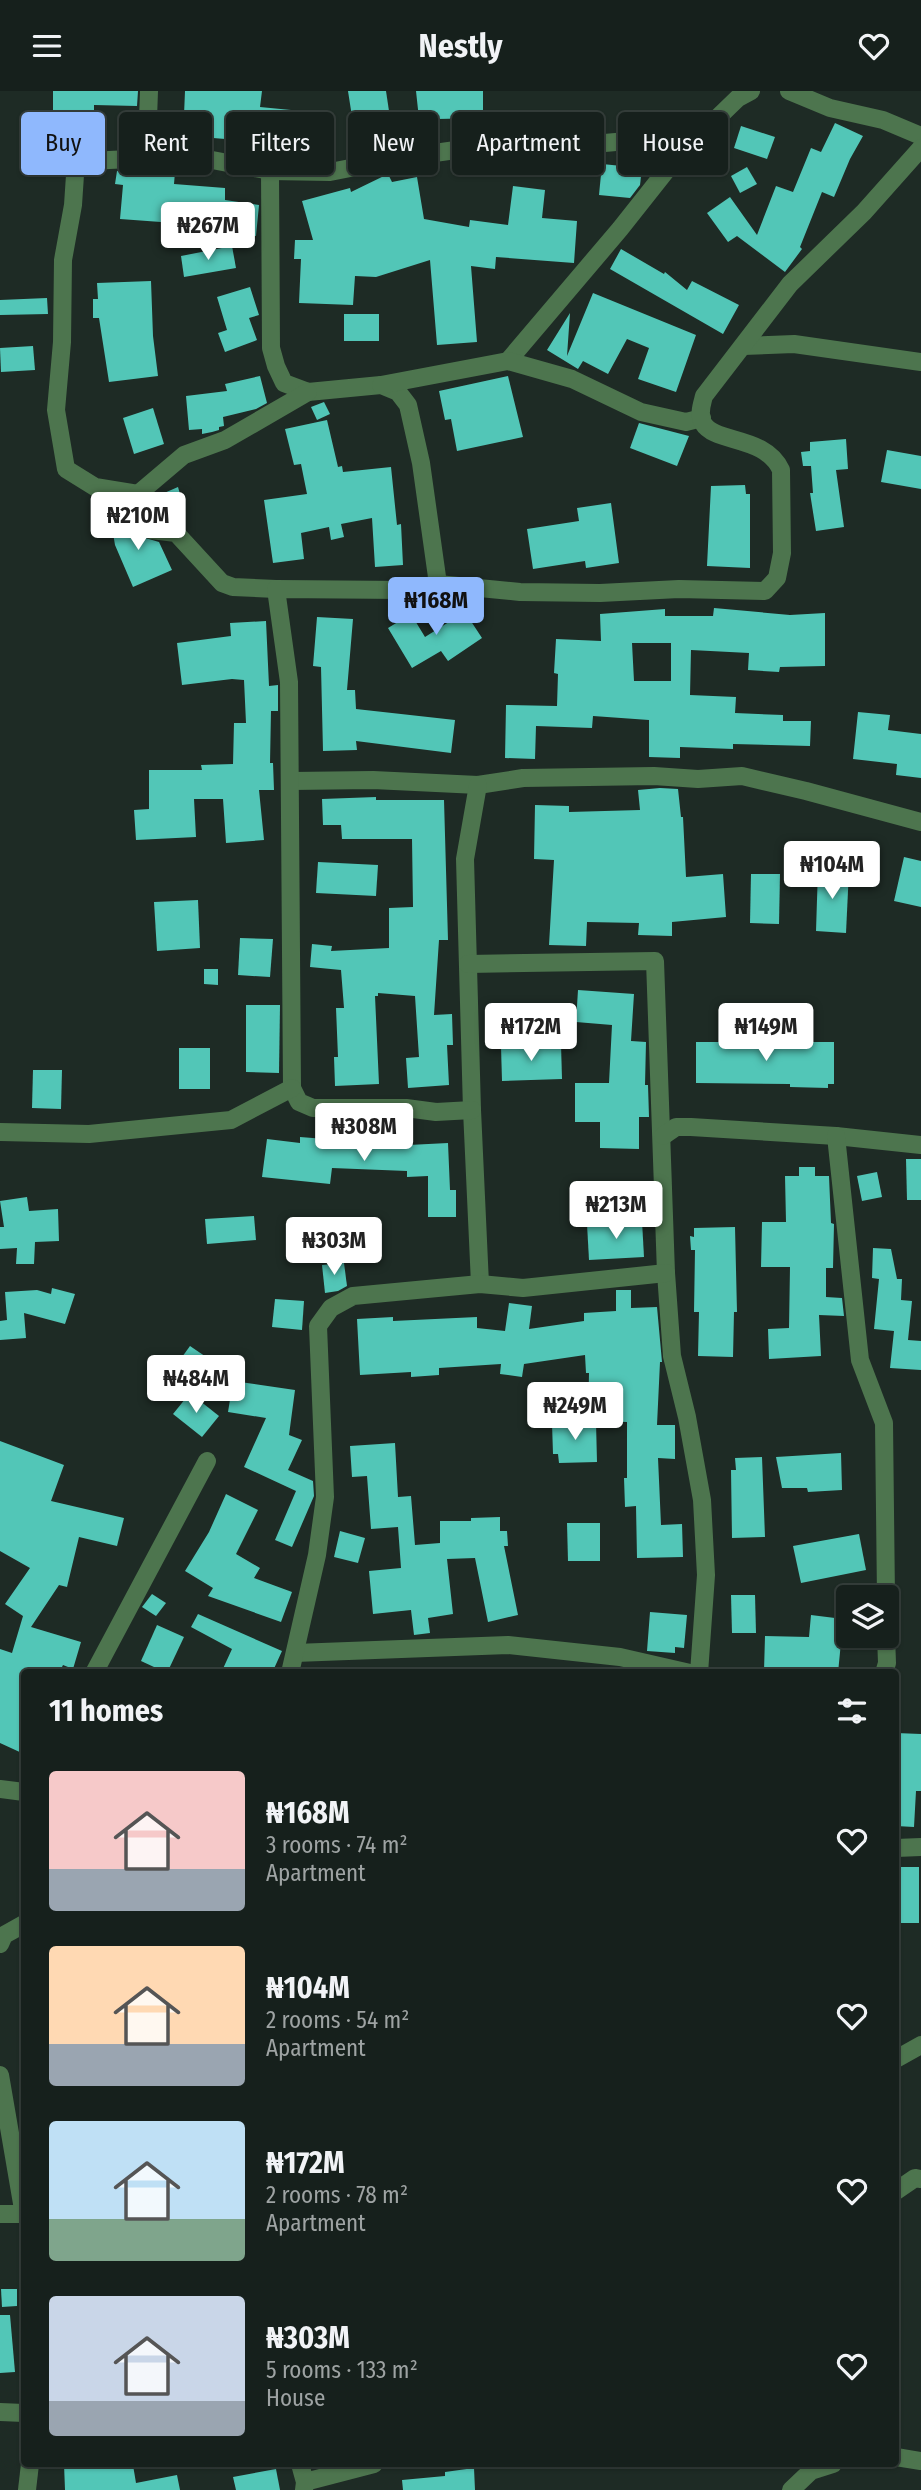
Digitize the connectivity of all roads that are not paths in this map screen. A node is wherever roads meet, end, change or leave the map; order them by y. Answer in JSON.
{"nodes":[{"id":1,"x":149,"y":91,"type":"edge"},
{"id":2,"x":751,"y":91,"type":"edge"},
{"id":3,"x":789,"y":91,"type":"edge"},
{"id":4,"x":148,"y":112,"type":"edge"},
{"id":5,"x":724,"y":112,"type":"edge"},
{"id":6,"x":921,"y":136,"type":"edge"},
{"id":7,"x":618,"y":142,"type":"edge"},
{"id":8,"x":921,"y":148,"type":"edge"},
{"id":9,"x":119,"y":160,"type":"edge"},
{"id":10,"x":334,"y":171,"type":"edge"},
{"id":11,"x":270,"y":175,"type":"edge"},
{"id":12,"x":663,"y":175,"type":"edge"},
{"id":13,"x":743,"y":345,"type":"junction"},
{"id":14,"x":508,"y":361,"type":"junction"},
{"id":15,"x":921,"y":362,"type":"edge"},
{"id":16,"x":381,"y":385,"type":"junction"},
{"id":17,"x":308,"y":392,"type":"junction"},
{"id":18,"x":702,"y":418,"type":"junction"},
{"id":19,"x":138,"y":494,"type":"junction"},
{"id":20,"x":439,"y":584,"type":"junction"},
{"id":21,"x":276,"y":589,"type":"junction"},
{"id":22,"x":291,"y":781,"type":"junction"},
{"id":23,"x":478,"y":785,"type":"junction"},
{"id":24,"x":921,"y":822,"type":"edge"},
{"id":25,"x":468,"y":964,"type":"junction"},
{"id":26,"x":292,"y":1088,"type":"junction"},
{"id":27,"x":472,"y":1110,"type":"junction"},
{"id":28,"x":0,"y":1132,"type":"edge"},
{"id":29,"x":663,"y":1136,"type":"junction"},
{"id":30,"x":836,"y":1136,"type":"junction"},
{"id":31,"x":921,"y":1145,"type":"edge"},
{"id":32,"x":666,"y":1273,"type":"junction"},
{"id":33,"x":480,"y":1284,"type":"junction"},
{"id":34,"x":207,"y":1461,"type":"dead end"},
{"id":35,"x":886,"y":1585,"type":"edge"},
{"id":36,"x":886,"y":1648,"type":"edge"},
{"id":37,"x":295,"y":1653,"type":"junction"},
{"id":38,"x":96,"y":1669,"type":"edge"},
{"id":39,"x":291,"y":1669,"type":"edge"},
{"id":40,"x":672,"y":1669,"type":"edge"},
{"id":41,"x":699,"y":1669,"type":"edge"},
{"id":42,"x":885,"y":1669,"type":"edge"},
{"id":43,"x":0,"y":1789,"type":"edge"},
{"id":44,"x":21,"y":1792,"type":"edge"},
{"id":45,"x":921,"y":1847,"type":"edge"},
{"id":46,"x":899,"y":1848,"type":"edge"},
{"id":47,"x":21,"y":1926,"type":"edge"},
{"id":48,"x":0,"y":1944,"type":"edge"},
{"id":49,"x":921,"y":2045,"type":"edge"},
{"id":50,"x":899,"y":2057,"type":"edge"},
{"id":51,"x":0,"y":2075,"type":"edge"},
{"id":52,"x":921,"y":2179,"type":"edge"},
{"id":53,"x":899,"y":2189,"type":"edge"},
{"id":54,"x":21,"y":2198,"type":"edge"},
{"id":55,"x":0,"y":2214,"type":"edge"},
{"id":56,"x":21,"y":2215,"type":"edge"},
{"id":57,"x":0,"y":2413,"type":"edge"},
{"id":58,"x":21,"y":2413,"type":"edge"},
{"id":59,"x":899,"y":2457,"type":"edge"},
{"id":60,"x":921,"y":2461,"type":"edge"},
{"id":61,"x":30,"y":2467,"type":"edge"},
{"id":62,"x":301,"y":2467,"type":"edge"},
{"id":63,"x":365,"y":2467,"type":"edge"},
{"id":64,"x":824,"y":2467,"type":"edge"},
{"id":65,"x":305,"y":2486,"type":"edge"},
{"id":66,"x":27,"y":2490,"type":"edge"},
{"id":67,"x":791,"y":2490,"type":"edge"}],
"edges":[{"from":1,"to":4,"type":"street"},
{"from":2,"to":5,"type":"street"},
{"from":3,"to":6,"type":"street"},
{"from":7,"to":10,"type":"street"},
{"from":8,"to":13,"type":"street"},
{"from":9,"to":19,"type":"street"},
{"from":11,"to":17,"type":"street"},
{"from":12,"to":14,"type":"street"},
{"from":13,"to":15,"type":"street"},
{"from":13,"to":18,"type":"street"},
{"from":14,"to":16,"type":"street"},
{"from":14,"to":18,"type":"street"},
{"from":16,"to":17,"type":"street"},
{"from":16,"to":20,"type":"street"},
{"from":17,"to":19,"type":"street"},
{"from":18,"to":20,"type":"street"},
{"from":19,"to":21,"type":"street"},
{"from":20,"to":21,"type":"street"},
{"from":21,"to":22,"type":"street"},
{"from":22,"to":23,"type":"street"},
{"from":22,"to":26,"type":"street"},
{"from":23,"to":24,"type":"street"},
{"from":23,"to":25,"type":"street"},
{"from":25,"to":27,"type":"street"},
{"from":25,"to":29,"type":"street"},
{"from":26,"to":27,"type":"street"},
{"from":26,"to":28,"type":"street"},
{"from":27,"to":33,"type":"street"},
{"from":29,"to":30,"type":"street"},
{"from":29,"to":32,"type":"street"},
{"from":30,"to":31,"type":"street"},
{"from":30,"to":35,"type":"street"},
{"from":32,"to":33,"type":"street"},
{"from":32,"to":41,"type":"street"},
{"from":33,"to":37,"type":"street"},
{"from":34,"to":38,"type":"street"},
{"from":36,"to":42,"type":"street"},
{"from":37,"to":39,"type":"street"},
{"from":37,"to":40,"type":"street"},
{"from":43,"to":44,"type":"street"},
{"from":45,"to":46,"type":"street"},
{"from":47,"to":48,"type":"street"},
{"from":49,"to":50,"type":"street"},
{"from":51,"to":54,"type":"street"},
{"from":52,"to":53,"type":"street"},
{"from":55,"to":56,"type":"street"},
{"from":57,"to":58,"type":"street"},
{"from":59,"to":60,"type":"street"},
{"from":61,"to":66,"type":"street"},
{"from":62,"to":65,"type":"street"},
{"from":63,"to":65,"type":"street"},
{"from":64,"to":67,"type":"street"}]}
